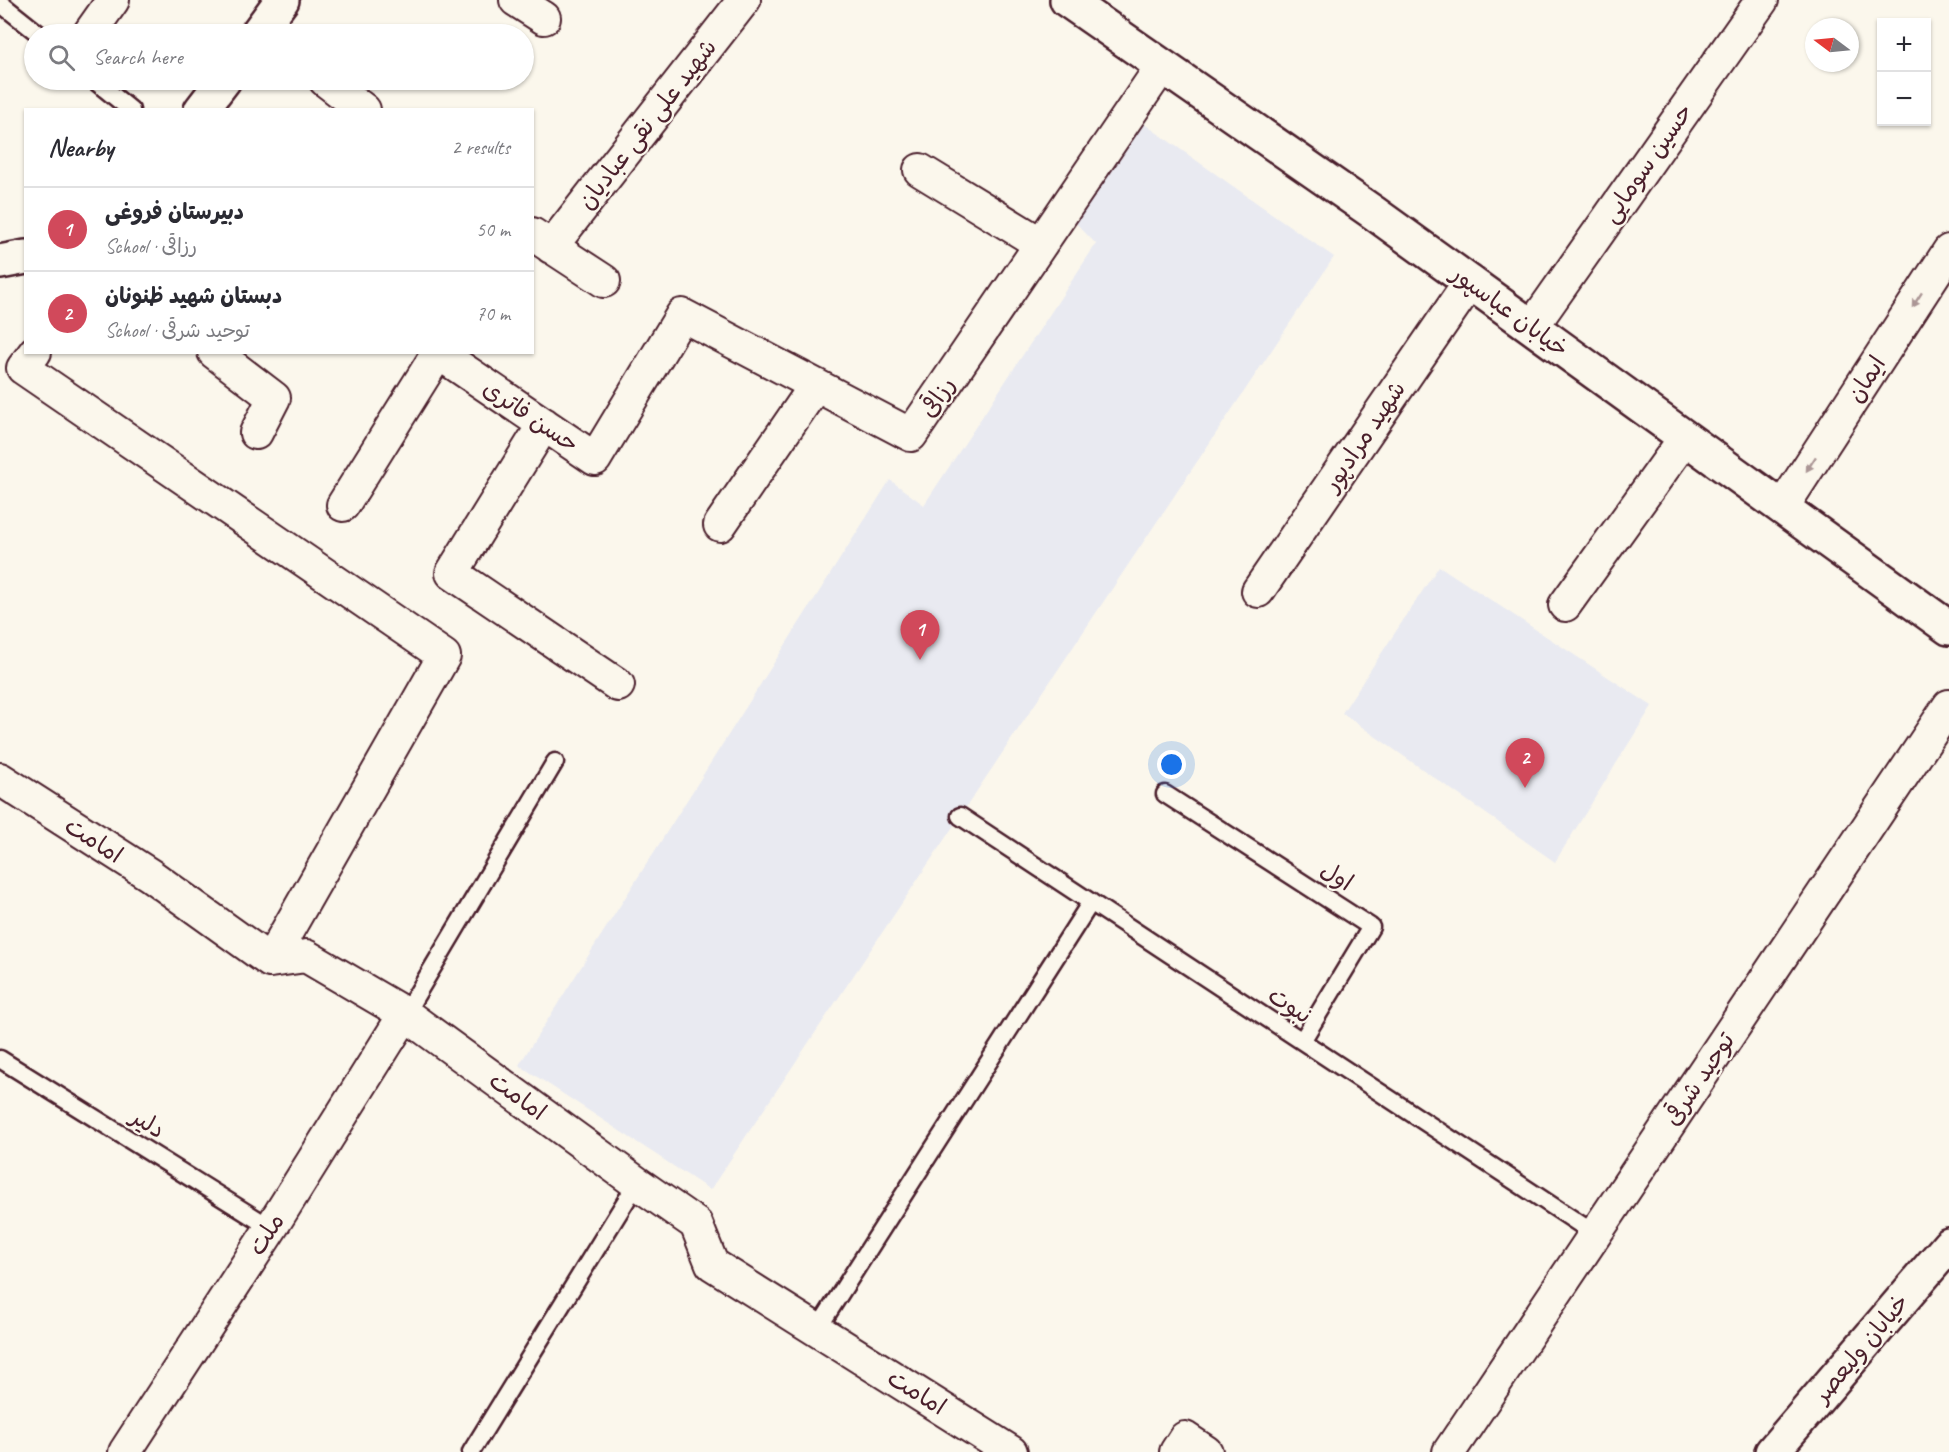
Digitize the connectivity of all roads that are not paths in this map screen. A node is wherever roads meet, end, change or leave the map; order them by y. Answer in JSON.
{"nodes":[{"id":1,"x":113,"y":0,"type":"edge"},
{"id":2,"x":282,"y":0,"type":"edge"},
{"id":3,"x":516,"y":0,"type":"edge"},
{"id":4,"x":744,"y":0,"type":"edge"},
{"id":5,"x":1067,"y":0,"type":"edge"},
{"id":6,"x":1762,"y":0,"type":"edge"},
{"id":7,"x":0,"y":3,"type":"edge"},
{"id":8,"x":544,"y":18,"type":"dead end"},
{"id":9,"x":26,"y":24,"type":"edge"},
{"id":10,"x":96,"y":24,"type":"edge"},
{"id":11,"x":267,"y":24,"type":"edge"},
{"id":12,"x":1162,"y":66,"type":"junction"},
{"id":13,"x":106,"y":90,"type":"edge"},
{"id":14,"x":216,"y":90,"type":"edge"},
{"id":15,"x":338,"y":90,"type":"edge"},
{"id":16,"x":129,"y":108,"type":"edge"},
{"id":17,"x":203,"y":108,"type":"edge"},
{"id":18,"x":361,"y":108,"type":"edge"},
{"id":19,"x":920,"y":170,"type":"dead end"},
{"id":20,"x":542,"y":241,"type":"edge"},
{"id":21,"x":1041,"y":244,"type":"junction"},
{"id":22,"x":1949,"y":251,"type":"edge"},
{"id":23,"x":24,"y":257,"type":"edge"},
{"id":24,"x":0,"y":262,"type":"edge"},
{"id":25,"x":604,"y":281,"type":"dead end"},
{"id":26,"x":1470,"y":282,"type":"junction"},
{"id":27,"x":1532,"y":327,"type":"junction"},
{"id":28,"x":34,"y":354,"type":"edge"},
{"id":29,"x":216,"y":354,"type":"edge"},
{"id":30,"x":436,"y":354,"type":"edge"},
{"id":31,"x":439,"y":354,"type":"edge"},
{"id":32,"x":816,"y":385,"type":"junction"},
{"id":33,"x":544,"y":424,"type":"junction"},
{"id":34,"x":256,"y":433,"type":"dead end"},
{"id":35,"x":1685,"y":438,"type":"junction"},
{"id":36,"x":595,"y":459,"type":"joint"},
{"id":37,"x":343,"y":505,"type":"dead end"},
{"id":38,"x":1782,"y":508,"type":"junction"},
{"id":39,"x":720,"y":525,"type":"dead end"},
{"id":40,"x":1258,"y":591,"type":"dead end"},
{"id":41,"x":1565,"y":605,"type":"dead end"},
{"id":42,"x":1949,"y":628,"type":"edge"},
{"id":43,"x":618,"y":685,"type":"dead end"},
{"id":44,"x":1949,"y":706,"type":"edge"},
{"id":45,"x":555,"y":762,"type":"dead end"},
{"id":46,"x":0,"y":779,"type":"edge"},
{"id":47,"x":1165,"y":794,"type":"dead end"},
{"id":48,"x":960,"y":816,"type":"dead end"},
{"id":49,"x":1091,"y":902,"type":"junction"},
{"id":50,"x":270,"y":961,"type":"junction"},
{"id":51,"x":405,"y":1014,"type":"junction"},
{"id":52,"x":1302,"y":1041,"type":"junction"},
{"id":53,"x":0,"y":1059,"type":"edge"},
{"id":54,"x":637,"y":1183,"type":"junction"},
{"id":55,"x":270,"y":1228,"type":"junction"},
{"id":56,"x":1595,"y":1234,"type":"junction"},
{"id":57,"x":1949,"y":1245,"type":"edge"},
{"id":58,"x":817,"y":1330,"type":"junction"},
{"id":59,"x":125,"y":1452,"type":"edge"},
{"id":60,"x":471,"y":1452,"type":"edge"},
{"id":61,"x":1011,"y":1452,"type":"edge"},
{"id":62,"x":1176,"y":1452,"type":"edge"},
{"id":63,"x":1206,"y":1452,"type":"edge"},
{"id":64,"x":1449,"y":1452,"type":"edge"},
{"id":65,"x":1772,"y":1452,"type":"edge"}],
"edges":[{"from":1,"to":10,"type":"street"},
{"from":2,"to":11,"type":"main road"},
{"from":3,"to":8,"type":"street"},
{"from":4,"to":20,"type":"street","name":"شهید علی نقی عبادیان"},
{"from":5,"to":12,"type":"main road","name":"خیابان عباسپور"},
{"from":6,"to":27,"type":"street","name":"حسین سومایی"},
{"from":7,"to":9,"type":"lane"},
{"from":12,"to":21,"type":"street","name":"رزاقی"},
{"from":12,"to":26,"type":"main road","name":"خیابان عباسپور"},
{"from":13,"to":16,"type":"lane"},
{"from":14,"to":17,"type":"main road"},
{"from":15,"to":18,"type":"street"},
{"from":19,"to":21,"type":"street"},
{"from":20,"to":25,"type":"street","name":"شهید علی نقی عبادیان"},
{"from":21,"to":32,"type":"street","name":"رزاقی"},
{"from":22,"to":38,"type":"street","name":"ایمان","one_way":true},
{"from":23,"to":24,"type":"main road"},
{"from":26,"to":27,"type":"main road","name":"خیابان عباسپور"},
{"from":26,"to":40,"type":"street","name":"شهید مرادپور"},
{"from":27,"to":35,"type":"main road","name":"خیابان عباسپور"},
{"from":28,"to":50,"type":"street"},
{"from":29,"to":34,"type":"street"},
{"from":30,"to":37,"type":"street"},
{"from":31,"to":33,"type":"street","name":"حسن فاتری"},
{"from":32,"to":36,"type":"street","name":"رزاقی"},
{"from":32,"to":39,"type":"street"},
{"from":33,"to":36,"type":"street","name":"حسن فاتری"},
{"from":33,"to":43,"type":"street"},
{"from":35,"to":38,"type":"main road","name":"خیابان عباسپور"},
{"from":35,"to":41,"type":"street"},
{"from":38,"to":42,"type":"main road","name":"خیابان عباسپور"},
{"from":44,"to":56,"type":"street","name":"توحید شرقی"},
{"from":45,"to":51,"type":"lane"},
{"from":46,"to":50,"type":"street","name":"امامت"},
{"from":47,"to":52,"type":"lane","name":"اول"},
{"from":48,"to":49,"type":"lane","name":"نبوت"},
{"from":49,"to":52,"type":"lane","name":"نبوت"},
{"from":49,"to":58,"type":"lane"},
{"from":50,"to":51,"type":"street","name":"امامت"},
{"from":51,"to":54,"type":"street","name":"امامت"},
{"from":51,"to":55,"type":"street","name":"ملت"},
{"from":52,"to":56,"type":"lane","name":"نبوت"},
{"from":53,"to":55,"type":"lane","name":"دلیر"},
{"from":54,"to":58,"type":"street","name":"امامت"},
{"from":54,"to":60,"type":"lane"},
{"from":55,"to":59,"type":"street","name":"ملت"},
{"from":56,"to":64,"type":"street","name":"توحید شرقی"},
{"from":57,"to":65,"type":"main road","name":"خیابان ولیعصر"},
{"from":58,"to":61,"type":"street","name":"امامت"},
{"from":62,"to":63,"type":"street"}]}
